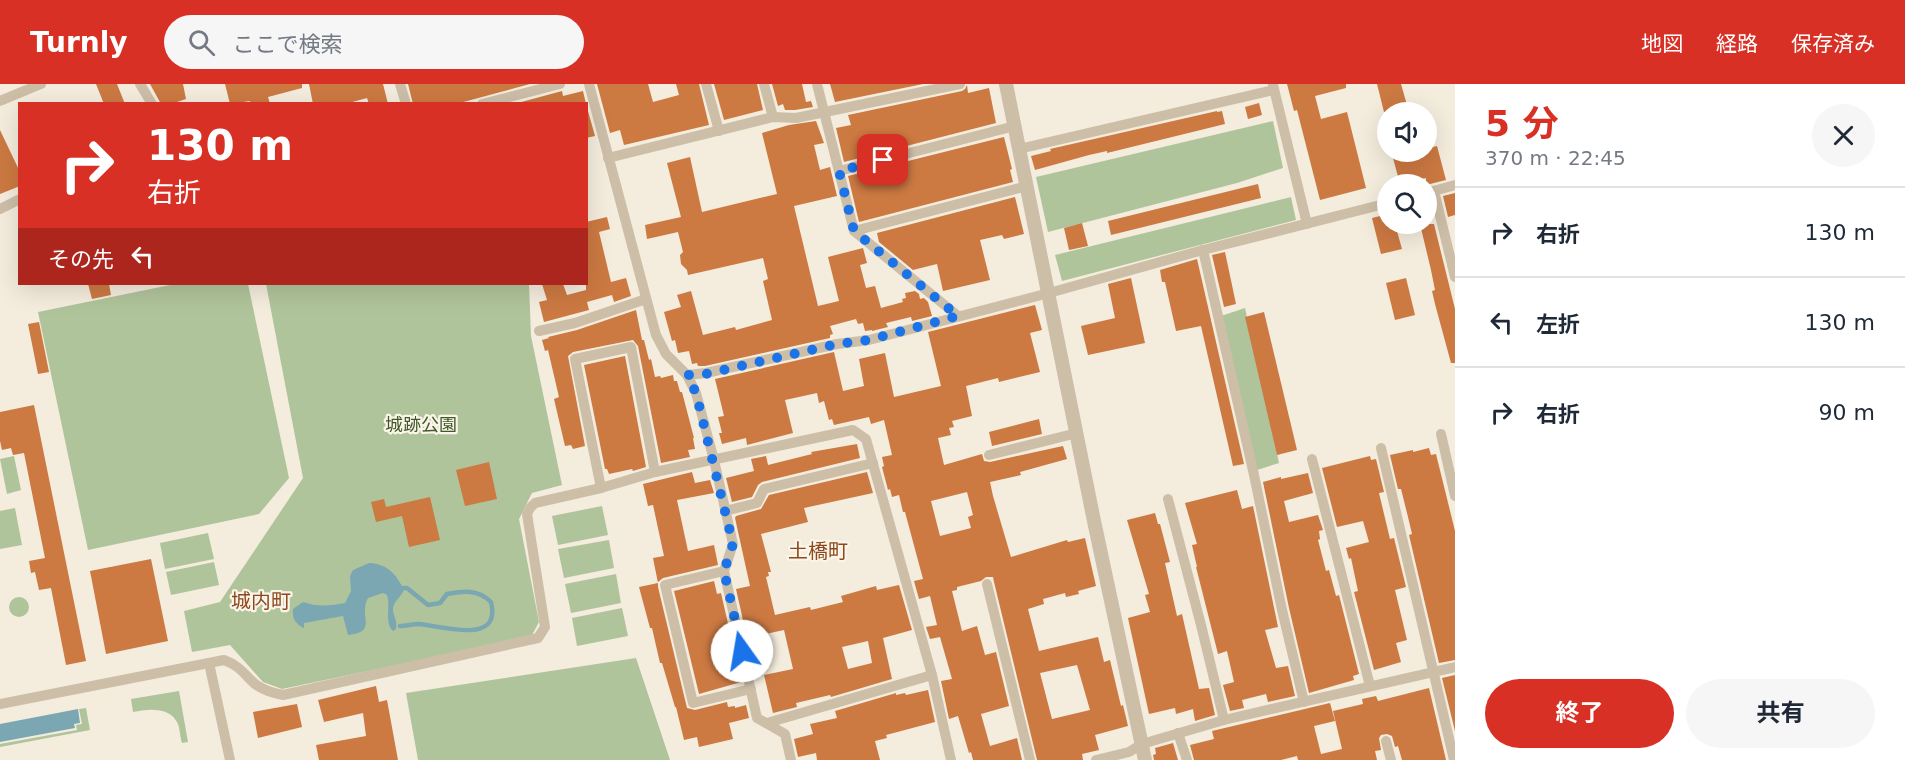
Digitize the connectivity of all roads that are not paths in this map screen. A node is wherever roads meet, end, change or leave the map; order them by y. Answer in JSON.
{"nodes":[{"id":1,"x":40,"y":84,"type":"edge"},
{"id":2,"x":141,"y":84,"type":"edge"},
{"id":3,"x":400,"y":84,"type":"edge"},
{"id":4,"x":560,"y":84,"type":"edge"},
{"id":5,"x":589,"y":84,"type":"edge"},
{"id":6,"x":706,"y":84,"type":"edge"},
{"id":7,"x":764,"y":84,"type":"edge"},
{"id":8,"x":817,"y":84,"type":"edge"},
{"id":9,"x":960,"y":84,"type":"edge"},
{"id":10,"x":1006,"y":84,"type":"edge"},
{"id":11,"x":1273,"y":87,"type":"edge"},
{"id":12,"x":0,"y":100,"type":"edge"},
{"id":13,"x":151,"y":102,"type":"edge"},
{"id":14,"x":405,"y":102,"type":"edge"},
{"id":15,"x":490,"y":102,"type":"edge"},
{"id":16,"x":825,"y":112,"type":"junction"},
{"id":17,"x":773,"y":117,"type":"junction"},
{"id":18,"x":1015,"y":126,"type":"junction"},
{"id":19,"x":719,"y":131,"type":"junction"},
{"id":20,"x":1020,"y":149,"type":"junction"},
{"id":21,"x":608,"y":158,"type":"junction"},
{"id":22,"x":839,"y":171,"type":"junction"},
{"id":23,"x":1455,"y":185,"type":"edge"},
{"id":24,"x":1027,"y":186,"type":"junction"},
{"id":25,"x":1437,"y":190,"type":"edge"},
{"id":26,"x":18,"y":200,"type":"edge"},
{"id":27,"x":1377,"y":206,"type":"edge"},
{"id":28,"x":0,"y":210,"type":"edge"},
{"id":29,"x":1437,"y":216,"type":"edge"},
{"id":30,"x":1307,"y":224,"type":"junction"},
{"id":31,"x":854,"y":231,"type":"junction"},
{"id":32,"x":1203,"y":250,"type":"junction"},
{"id":33,"x":1455,"y":277,"type":"edge"},
{"id":34,"x":1049,"y":293,"type":"junction"},
{"id":35,"x":646,"y":298,"type":"junction"},
{"id":36,"x":958,"y":316,"type":"junction"},
{"id":37,"x":539,"y":331,"type":"dead end"},
{"id":38,"x":687,"y":375,"type":"junction"},
{"id":39,"x":1077,"y":433,"type":"junction"},
{"id":40,"x":1441,"y":434,"type":"dead end"},
{"id":41,"x":1381,"y":448,"type":"dead end"},
{"id":42,"x":989,"y":455,"type":"dead end"},
{"id":43,"x":1312,"y":459,"type":"dead end"},
{"id":44,"x":714,"y":460,"type":"junction"},
{"id":45,"x":873,"y":463,"type":"junction"},
{"id":46,"x":656,"y":472,"type":"junction"},
{"id":47,"x":602,"y":488,"type":"junction"},
{"id":48,"x":1455,"y":496,"type":"edge"},
{"id":49,"x":1168,"y":499,"type":"dead end"},
{"id":50,"x":725,"y":511,"type":"junction"},
{"id":51,"x":724,"y":571,"type":"junction"},
{"id":52,"x":987,"y":584,"type":"dead end"},
{"id":53,"x":209,"y":663,"type":"junction"},
{"id":54,"x":1455,"y":667,"type":"edge"},
{"id":55,"x":1433,"y":672,"type":"junction"},
{"id":56,"x":932,"y":675,"type":"junction"},
{"id":57,"x":1370,"y":686,"type":"junction"},
{"id":58,"x":751,"y":689,"type":"junction"},
{"id":59,"x":1304,"y":702,"type":"junction"},
{"id":60,"x":0,"y":704,"type":"edge"},
{"id":61,"x":1224,"y":720,"type":"junction"},
{"id":62,"x":767,"y":723,"type":"junction"},
{"id":63,"x":1178,"y":733,"type":"junction"},
{"id":64,"x":1386,"y":741,"type":"dead end"},
{"id":65,"x":1142,"y":744,"type":"junction"},
{"id":66,"x":230,"y":760,"type":"edge"},
{"id":67,"x":790,"y":760,"type":"edge"},
{"id":68,"x":951,"y":760,"type":"edge"},
{"id":69,"x":1030,"y":760,"type":"edge"},
{"id":70,"x":1096,"y":760,"type":"edge"},
{"id":71,"x":1145,"y":760,"type":"edge"},
{"id":72,"x":1187,"y":760,"type":"edge"},
{"id":73,"x":1391,"y":760,"type":"edge"},
{"id":74,"x":1454,"y":760,"type":"edge"}],
"edges":[{"from":1,"to":12,"type":"street"},
{"from":2,"to":13,"type":"street"},
{"from":3,"to":14,"type":"street"},
{"from":4,"to":15,"type":"street"},
{"from":5,"to":21,"type":"street"},
{"from":6,"to":19,"type":"street"},
{"from":7,"to":17,"type":"street"},
{"from":8,"to":16,"type":"street"},
{"from":9,"to":16,"type":"street"},
{"from":10,"to":18,"type":"street"},
{"from":11,"to":20,"type":"street"},
{"from":11,"to":30,"type":"street"},
{"from":16,"to":17,"type":"street"},
{"from":16,"to":22,"type":"street"},
{"from":17,"to":19,"type":"street"},
{"from":18,"to":20,"type":"street"},
{"from":18,"to":22,"type":"street"},
{"from":19,"to":21,"type":"street"},
{"from":20,"to":24,"type":"street"},
{"from":21,"to":35,"type":"street"},
{"from":22,"to":31,"type":"street"},
{"from":23,"to":25,"type":"street"},
{"from":24,"to":31,"type":"street"},
{"from":24,"to":34,"type":"street"},
{"from":26,"to":28,"type":"street"},
{"from":27,"to":30,"type":"street"},
{"from":29,"to":33,"type":"street"},
{"from":30,"to":32,"type":"street"},
{"from":31,"to":36,"type":"street"},
{"from":32,"to":34,"type":"street"},
{"from":32,"to":59,"type":"street"},
{"from":34,"to":36,"type":"street"},
{"from":34,"to":39,"type":"street"},
{"from":35,"to":37,"type":"street"},
{"from":35,"to":38,"type":"street"},
{"from":36,"to":38,"type":"street"},
{"from":38,"to":44,"type":"street"},
{"from":39,"to":42,"type":"street"},
{"from":39,"to":65,"type":"street"},
{"from":40,"to":48,"type":"street"},
{"from":41,"to":55,"type":"street"},
{"from":43,"to":57,"type":"street"},
{"from":44,"to":45,"type":"street"},
{"from":44,"to":46,"type":"street"},
{"from":44,"to":50,"type":"street"},
{"from":45,"to":50,"type":"street"},
{"from":45,"to":56,"type":"street"},
{"from":46,"to":47,"type":"street"},
{"from":46,"to":47,"type":"street"},
{"from":47,"to":53,"type":"street"},
{"from":49,"to":61,"type":"street"},
{"from":50,"to":51,"type":"street"},
{"from":51,"to":58,"type":"street"},
{"from":51,"to":58,"type":"street"},
{"from":52,"to":69,"type":"street"},
{"from":53,"to":60,"type":"street"},
{"from":53,"to":66,"type":"street"},
{"from":54,"to":55,"type":"street"},
{"from":55,"to":57,"type":"street"},
{"from":55,"to":74,"type":"street"},
{"from":56,"to":62,"type":"street"},
{"from":56,"to":68,"type":"street"},
{"from":57,"to":59,"type":"street"},
{"from":58,"to":62,"type":"street"},
{"from":59,"to":61,"type":"street"},
{"from":61,"to":63,"type":"street"},
{"from":62,"to":67,"type":"street"},
{"from":63,"to":65,"type":"street"},
{"from":63,"to":72,"type":"street"},
{"from":64,"to":73,"type":"street"},
{"from":65,"to":70,"type":"street"},
{"from":65,"to":71,"type":"street"}]}
